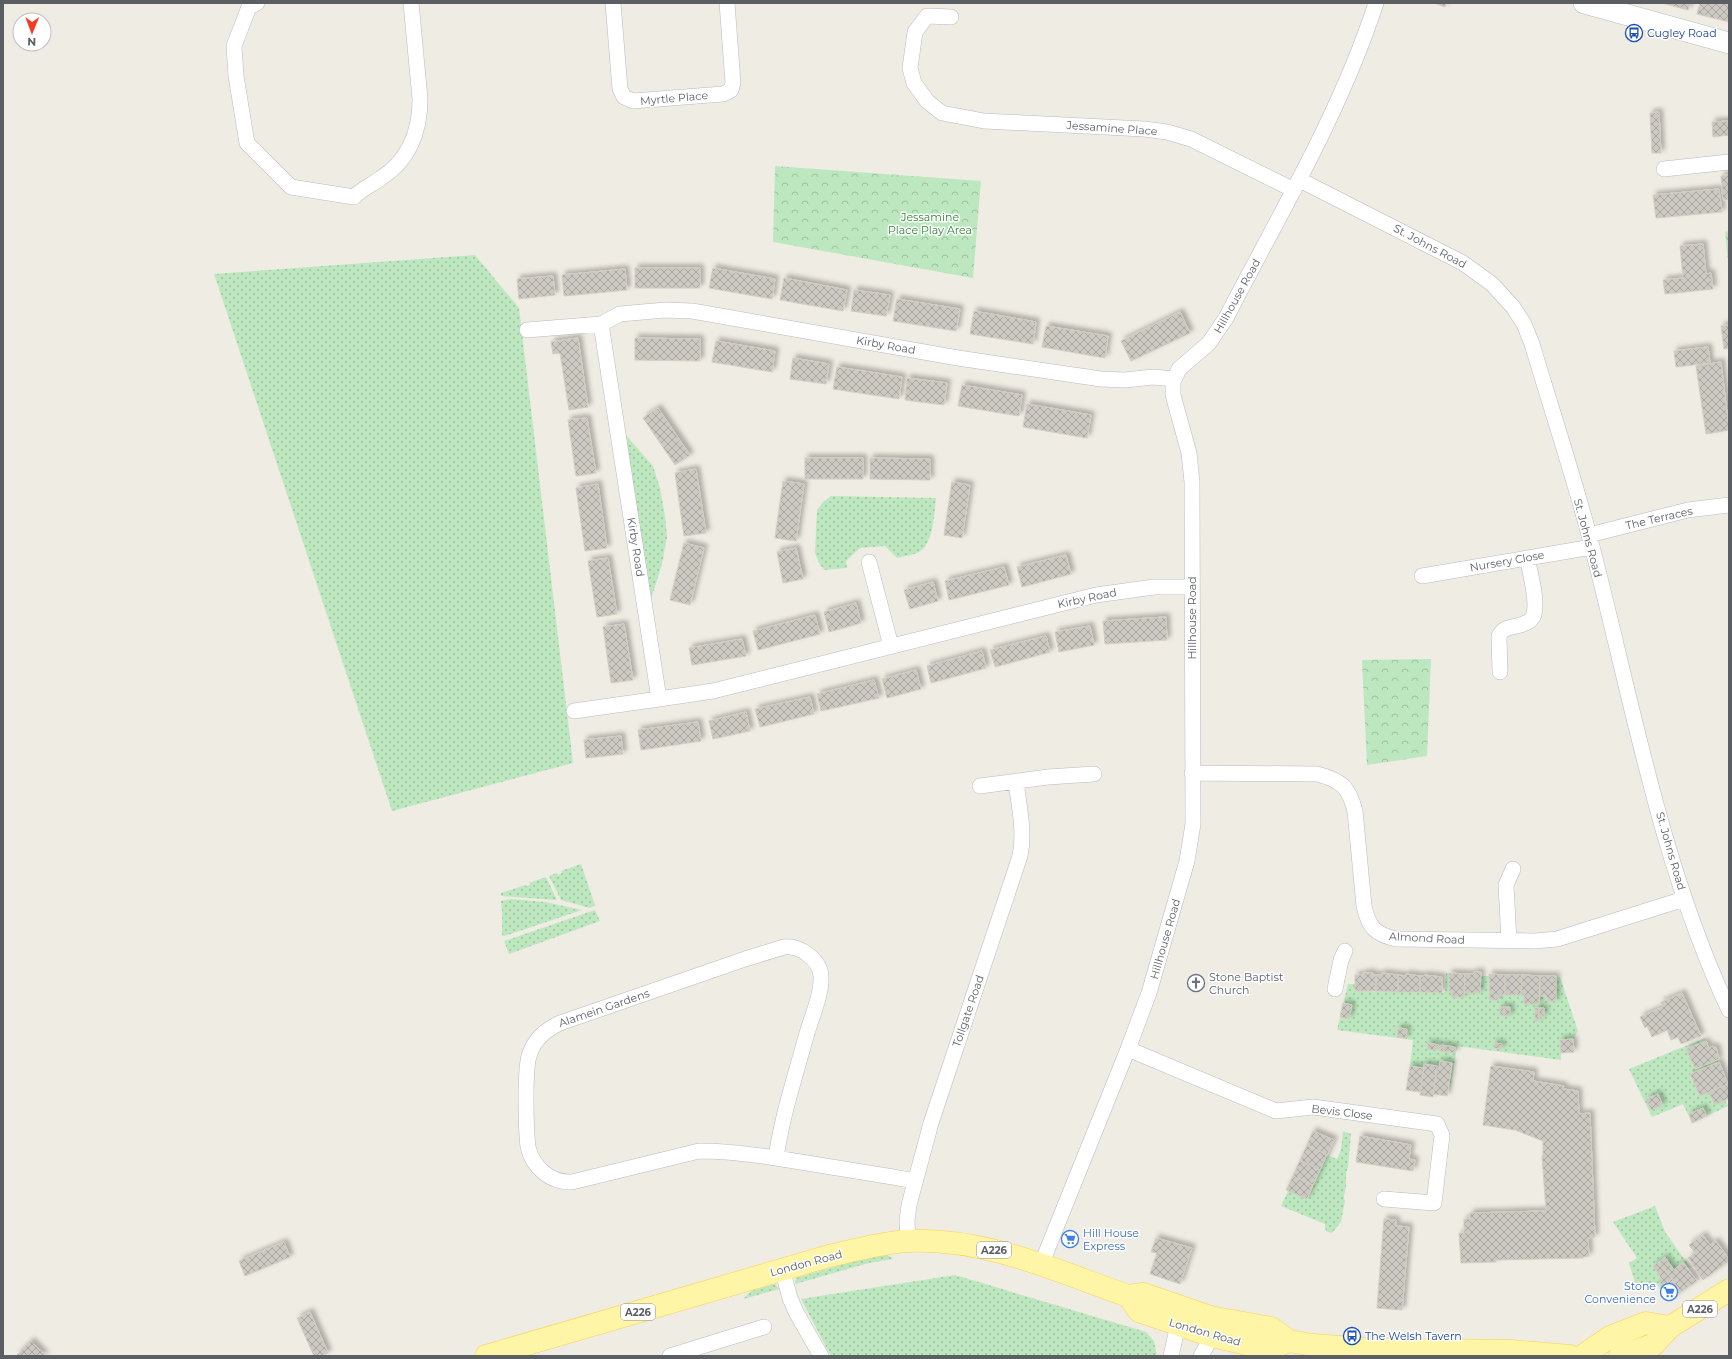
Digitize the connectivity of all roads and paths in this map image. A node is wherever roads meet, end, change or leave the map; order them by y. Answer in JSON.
{"nodes":[{"id":1,"x":257,"y":3,"type":"edge"},
{"id":2,"x":411,"y":3,"type":"edge"},
{"id":3,"x":613,"y":3,"type":"edge"},
{"id":4,"x":727,"y":3,"type":"edge"},
{"id":5,"x":1376,"y":3,"type":"edge"},
{"id":6,"x":1584,"y":3,"type":"edge"},
{"id":7,"x":951,"y":17,"type":"dead end"},
{"id":8,"x":1729,"y":43,"type":"edge"},
{"id":9,"x":1729,"y":162,"type":"edge"},
{"id":10,"x":1664,"y":168,"type":"dead end"},
{"id":11,"x":1297,"y":185,"type":"junction"},
{"id":12,"x":601,"y":324,"type":"junction"},
{"id":13,"x":526,"y":330,"type":"dead end"},
{"id":14,"x":1174,"y":379,"type":"junction"},
{"id":15,"x":1729,"y":505,"type":"edge"},
{"id":16,"x":1590,"y":541,"type":"junction"},
{"id":17,"x":1527,"y":558,"type":"junction"},
{"id":18,"x":869,"y":562,"type":"dead end"},
{"id":19,"x":1422,"y":576,"type":"dead end"},
{"id":20,"x":1192,"y":587,"type":"junction"},
{"id":21,"x":891,"y":646,"type":"junction"},
{"id":22,"x":1500,"y":672,"type":"dead end"},
{"id":23,"x":659,"y":699,"type":"junction"},
{"id":24,"x":574,"y":711,"type":"dead end"},
{"id":25,"x":1192,"y":773,"type":"junction"},
{"id":26,"x":1094,"y":774,"type":"dead end"},
{"id":27,"x":1016,"y":782,"type":"junction"},
{"id":28,"x":980,"y":786,"type":"dead end"},
{"id":29,"x":1513,"y":869,"type":"dead end"},
{"id":30,"x":1684,"y":898,"type":"junction"},
{"id":31,"x":1509,"y":941,"type":"junction"},
{"id":32,"x":1345,"y":951,"type":"dead end"},
{"id":33,"x":1335,"y":989,"type":"dead end"},
{"id":34,"x":1729,"y":1010,"type":"edge"},
{"id":35,"x":1128,"y":1050,"type":"junction"},
{"id":36,"x":776,"y":1158,"type":"junction"},
{"id":37,"x":915,"y":1181,"type":"junction"},
{"id":38,"x":1384,"y":1200,"type":"dead end"},
{"id":39,"x":908,"y":1241,"type":"junction"},
{"id":40,"x":1041,"y":1265,"type":"junction"},
{"id":41,"x":782,"y":1270,"type":"junction"},
{"id":42,"x":1729,"y":1290,"type":"edge"},
{"id":43,"x":1180,"y":1316,"type":"junction"},
{"id":44,"x":1211,"y":1326,"type":"junction"},
{"id":45,"x":764,"y":1327,"type":"dead end"},
{"id":46,"x":1670,"y":1327,"type":"junction"},
{"id":47,"x":486,"y":1356,"type":"edge"},
{"id":48,"x":670,"y":1356,"type":"edge"},
{"id":49,"x":821,"y":1356,"type":"edge"},
{"id":50,"x":1171,"y":1356,"type":"edge"},
{"id":51,"x":1201,"y":1356,"type":"edge"},
{"id":52,"x":1570,"y":1356,"type":"edge"},
{"id":53,"x":1582,"y":1356,"type":"edge"},
{"id":54,"x":1620,"y":1356,"type":"edge"}],
"edges":[{"from":1,"to":2,"type":"street"},
{"from":3,"to":4,"type":"street","name":"Myrtle Place"},
{"from":5,"to":11,"type":"street","name":"Hillhouse Road"},
{"from":6,"to":8,"type":"main road"},
{"from":7,"to":11,"type":"street","name":"Jessamine Place"},
{"from":9,"to":10,"type":"street"},
{"from":11,"to":14,"type":"street","name":"Hillhouse Road"},
{"from":11,"to":16,"type":"street","name":"St. Johns Road"},
{"from":12,"to":13,"type":"street","name":"Kirby Road"},
{"from":12,"to":14,"type":"street","name":"Kirby Road"},
{"from":12,"to":23,"type":"street","name":"Kirby Road"},
{"from":14,"to":20,"type":"street","name":"Hillhouse Road"},
{"from":15,"to":16,"type":"street","name":"The Terraces"},
{"from":16,"to":17,"type":"street","name":"Nursery Close"},
{"from":16,"to":30,"type":"street","name":"St. Johns Road"},
{"from":17,"to":19,"type":"street","name":"Nursery Close"},
{"from":17,"to":22,"type":"street"},
{"from":18,"to":21,"type":"street"},
{"from":20,"to":21,"type":"street","name":"Kirby Road"},
{"from":20,"to":25,"type":"street","name":"Hillhouse Road"},
{"from":21,"to":23,"type":"street","name":"Kirby Road"},
{"from":23,"to":24,"type":"street","name":"Kirby Road"},
{"from":25,"to":31,"type":"street","name":"Almond Road"},
{"from":25,"to":35,"type":"street","name":"Hillhouse Road"},
{"from":26,"to":27,"type":"street"},
{"from":27,"to":28,"type":"street"},
{"from":27,"to":37,"type":"street","name":"Tollgate Road"},
{"from":29,"to":31,"type":"street"},
{"from":30,"to":31,"type":"street","name":"Almond Road"},
{"from":30,"to":34,"type":"street","name":"St. Johns Road"},
{"from":32,"to":33,"type":"street"},
{"from":35,"to":38,"type":"street","name":"Bevis Close"},
{"from":35,"to":40,"type":"street","name":"Hillhouse Road"},
{"from":36,"to":36,"type":"street","name":"Alamein Gardens"},
{"from":36,"to":37,"type":"street","name":"Alamein Gardens"},
{"from":37,"to":39,"type":"street","name":"Tollgate Road"},
{"from":39,"to":40,"type":"main road","name":"London Road","number":"A226"},
{"from":39,"to":41,"type":"main road","name":"London Road","number":"A226"},
{"from":40,"to":43,"type":"main road","name":"London Road","number":"A226"},
{"from":41,"to":47,"type":"main road","name":"London Road","number":"A226"},
{"from":41,"to":49,"type":"street"},
{"from":42,"to":46,"type":"main road","number":"A226"},
{"from":43,"to":44,"type":"main road","name":"London Road","number":"A226"},
{"from":43,"to":50,"type":"street"},
{"from":44,"to":51,"type":"street"},
{"from":44,"to":52,"type":"main road","name":"London Road","number":"A226"},
{"from":45,"to":48,"type":"street"},
{"from":46,"to":53,"type":"main road","number":"A226"},
{"from":46,"to":54,"type":"main road","number":"A226"}]}
